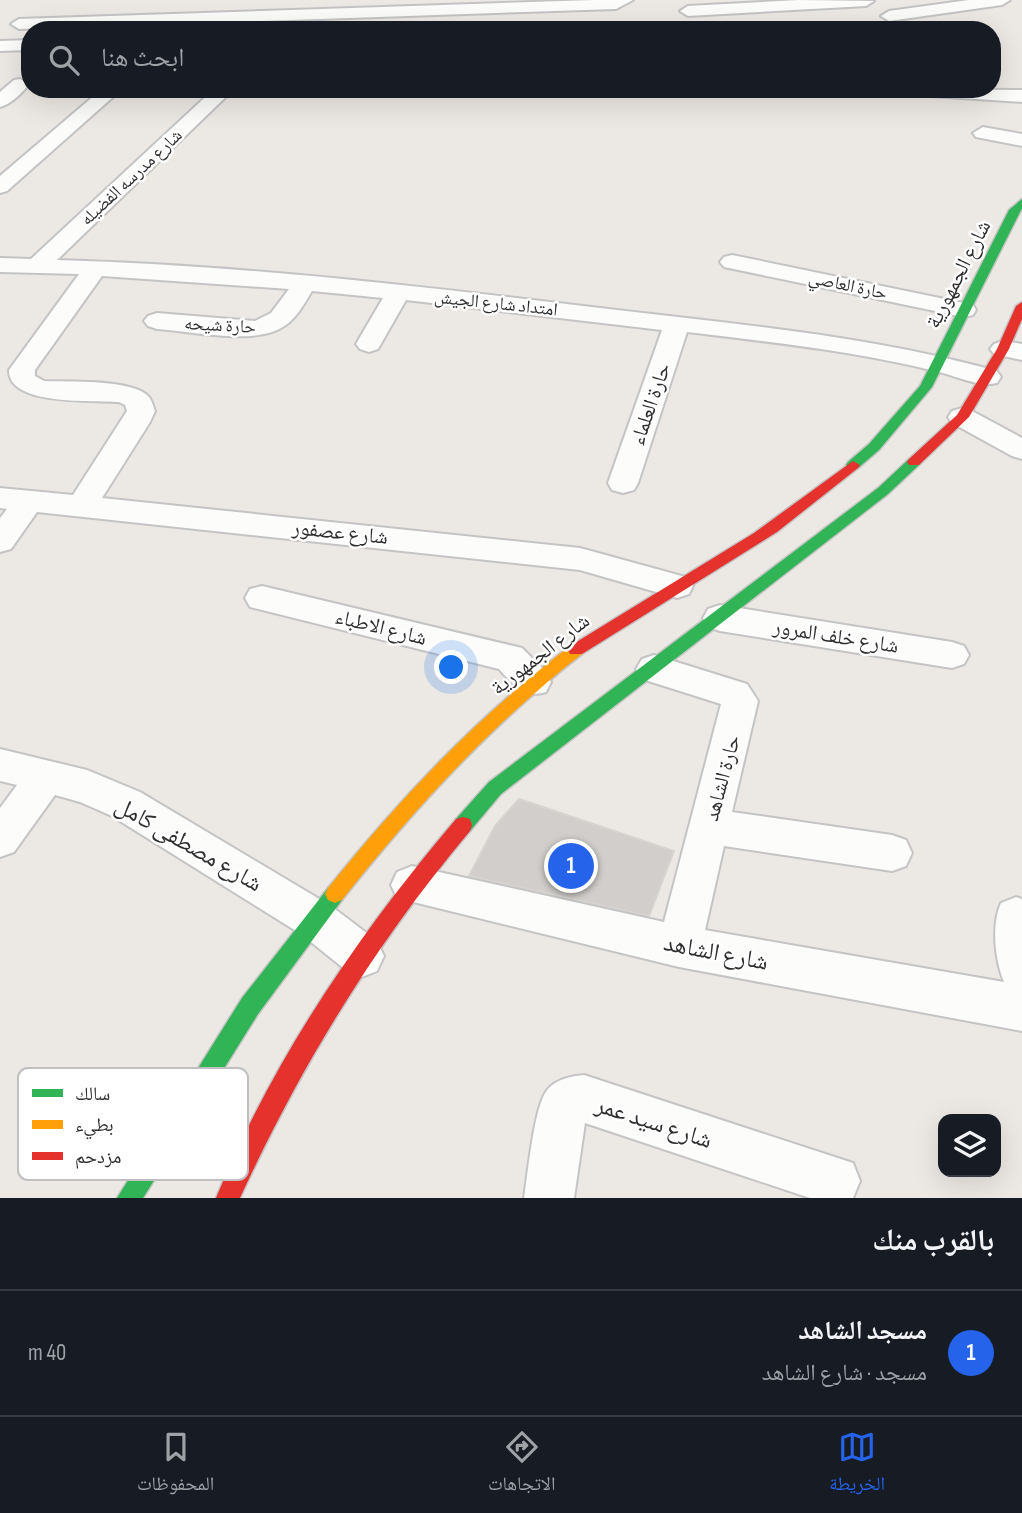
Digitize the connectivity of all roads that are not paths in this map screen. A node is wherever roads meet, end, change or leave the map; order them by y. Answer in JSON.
{"nodes":[{"id":1,"x":625,"y":0,"type":"edge"},
{"id":2,"x":1002,"y":0,"type":"edge"},
{"id":3,"x":865,"y":1,"type":"edge"},
{"id":4,"x":688,"y":10,"type":"dead end"},
{"id":5,"x":889,"y":16,"type":"junction"},
{"id":6,"x":236,"y":21,"type":"edge"},
{"id":7,"x":297,"y":21,"type":"edge"},
{"id":8,"x":896,"y":21,"type":"edge"},
{"id":9,"x":0,"y":38,"type":"edge"},
{"id":10,"x":21,"y":45,"type":"edge"},
{"id":11,"x":0,"y":46,"type":"edge"},
{"id":12,"x":1001,"y":81,"type":"edge"},
{"id":13,"x":20,"y":83,"type":"dead end"},
{"id":14,"x":1001,"y":93,"type":"edge"},
{"id":15,"x":1022,"y":94,"type":"edge"},
{"id":16,"x":103,"y":98,"type":"edge"},
{"id":17,"x":215,"y":98,"type":"edge"},
{"id":18,"x":0,"y":101,"type":"edge"},
{"id":19,"x":984,"y":134,"type":"dead end"},
{"id":20,"x":1022,"y":141,"type":"edge"},
{"id":21,"x":0,"y":187,"type":"edge"},
{"id":22,"x":1022,"y":202,"type":"edge"},
{"id":23,"x":732,"y":262,"type":"dead end"},
{"id":24,"x":0,"y":265,"type":"edge"},
{"id":25,"x":38,"y":265,"type":"junction"},
{"id":26,"x":96,"y":268,"type":"junction"},
{"id":27,"x":305,"y":283,"type":"junction"},
{"id":28,"x":398,"y":292,"type":"junction"},
{"id":29,"x":1022,"y":306,"type":"edge"},
{"id":30,"x":964,"y":310,"type":"junction"},
{"id":31,"x":157,"y":321,"type":"dead end"},
{"id":32,"x":677,"y":324,"type":"junction"},
{"id":33,"x":369,"y":344,"type":"dead end"},
{"id":34,"x":1013,"y":351,"type":"edge"},
{"id":35,"x":938,"y":362,"type":"junction"},
{"id":36,"x":988,"y":377,"type":"junction"},
{"id":37,"x":962,"y":417,"type":"junction"},
{"id":38,"x":1022,"y":450,"type":"edge"},
{"id":39,"x":623,"y":483,"type":"dead end"},
{"id":40,"x":15,"y":499,"type":"edge"},
{"id":41,"x":82,"y":505,"type":"junction"},
{"id":42,"x":0,"y":541,"type":"edge"},
{"id":43,"x":677,"y":586,"type":"junction"},
{"id":44,"x":262,"y":598,"type":"dead end"},
{"id":45,"x":720,"y":618,"type":"junction"},
{"id":46,"x":952,"y":655,"type":"dead end"},
{"id":47,"x":654,"y":669,"type":"junction"},
{"id":48,"x":533,"y":682,"type":"junction"},
{"id":49,"x":0,"y":765,"type":"edge"},
{"id":50,"x":46,"y":779,"type":"junction"},
{"id":51,"x":709,"y":825,"type":"junction"},
{"id":52,"x":0,"y":839,"type":"edge"},
{"id":53,"x":892,"y":853,"type":"dead end"},
{"id":54,"x":412,"y":885,"type":"junction"},
{"id":55,"x":1016,"y":917,"type":"dead end"},
{"id":56,"x":316,"y":920,"type":"junction"},
{"id":57,"x":679,"y":946,"type":"junction"},
{"id":58,"x":362,"y":956,"type":"junction"},
{"id":59,"x":1022,"y":972,"type":"edge"},
{"id":60,"x":1022,"y":1007,"type":"edge"},
{"id":61,"x":211,"y":1068,"type":"edge"},
{"id":62,"x":248,"y":1151,"type":"edge"},
{"id":63,"x":140,"y":1180,"type":"edge"},
{"id":64,"x":236,"y":1180,"type":"edge"},
{"id":65,"x":835,"y":1181,"type":"dead end"},
{"id":66,"x":129,"y":1198,"type":"edge"},
{"id":67,"x":228,"y":1198,"type":"edge"},
{"id":68,"x":549,"y":1198,"type":"edge"}],
"edges":[{"from":1,"to":7,"type":"street"},
{"from":2,"to":5,"type":"street"},
{"from":3,"to":4,"type":"street"},
{"from":3,"to":5,"type":"street"},
{"from":5,"to":8,"type":"street"},
{"from":6,"to":9,"type":"street"},
{"from":10,"to":11,"type":"street"},
{"from":12,"to":15,"type":"street"},
{"from":13,"to":18,"type":"street"},
{"from":14,"to":15,"type":"street"},
{"from":16,"to":21,"type":"street"},
{"from":17,"to":25,"type":"street","name":"شارع مدرسه الفضيله"},
{"from":19,"to":20,"type":"street"},
{"from":22,"to":30,"type":"street","name":"شارع الجمهورية"},
{"from":23,"to":30,"type":"street","name":"حارة العاصي"},
{"from":24,"to":25,"type":"street","name":"امتداد شارع الجيش"},
{"from":25,"to":26,"type":"street","name":"امتداد شارع الجيش"},
{"from":26,"to":27,"type":"street","name":"امتداد شارع الجيش"},
{"from":26,"to":41,"type":"street"},
{"from":27,"to":28,"type":"street","name":"امتداد شارع الجيش"},
{"from":27,"to":31,"type":"street","name":"حارة شيحه"},
{"from":28,"to":32,"type":"street","name":"امتداد شارع الجيش"},
{"from":28,"to":33,"type":"street"},
{"from":29,"to":34,"type":"street"},
{"from":30,"to":35,"type":"street","name":"شارع الجمهورية"},
{"from":32,"to":35,"type":"street","name":"امتداد شارع الجيش"},
{"from":32,"to":39,"type":"street","name":"حارة العلماء"},
{"from":34,"to":36,"type":"street"},
{"from":35,"to":36,"type":"street","name":"امتداد شارع الجيش"},
{"from":35,"to":43,"type":"street","name":"شارع الجمهورية"},
{"from":36,"to":37,"type":"street"},
{"from":37,"to":38,"type":"street"},
{"from":37,"to":45,"type":"street"},
{"from":40,"to":41,"type":"street","name":"شارع عصفور"},
{"from":40,"to":42,"type":"street"},
{"from":41,"to":43,"type":"street","name":"شارع عصفور"},
{"from":43,"to":48,"type":"street","name":"شارع الجمهورية"},
{"from":44,"to":48,"type":"street","name":"شارع الاطباء"},
{"from":45,"to":46,"type":"street","name":"شارع خلف المرور"},
{"from":45,"to":47,"type":"street"},
{"from":47,"to":51,"type":"street","name":"حارة الشاهد"},
{"from":47,"to":54,"type":"street"},
{"from":48,"to":56,"type":"street","name":"شارع الجمهورية"},
{"from":49,"to":50,"type":"street","name":"شارع مصطفى كامل"},
{"from":50,"to":52,"type":"street"},
{"from":50,"to":56,"type":"street","name":"شارع مصطفى كامل"},
{"from":51,"to":53,"type":"street"},
{"from":51,"to":57,"type":"street","name":"حارة الشاهد"},
{"from":54,"to":57,"type":"street","name":"شارع الشاهد"},
{"from":54,"to":58,"type":"street"},
{"from":55,"to":59,"type":"street"},
{"from":56,"to":58,"type":"street","name":"شارع مصطفى كامل"},
{"from":56,"to":61,"type":"street","name":"شارع الجمهورية"},
{"from":57,"to":60,"type":"street","name":"شارع الشاهد"},
{"from":58,"to":62,"type":"street"},
{"from":63,"to":66,"type":"street","name":"شارع الجمهورية"},
{"from":64,"to":67,"type":"street"},
{"from":65,"to":68,"type":"street","name":"شارع سيد عمر"}]}
